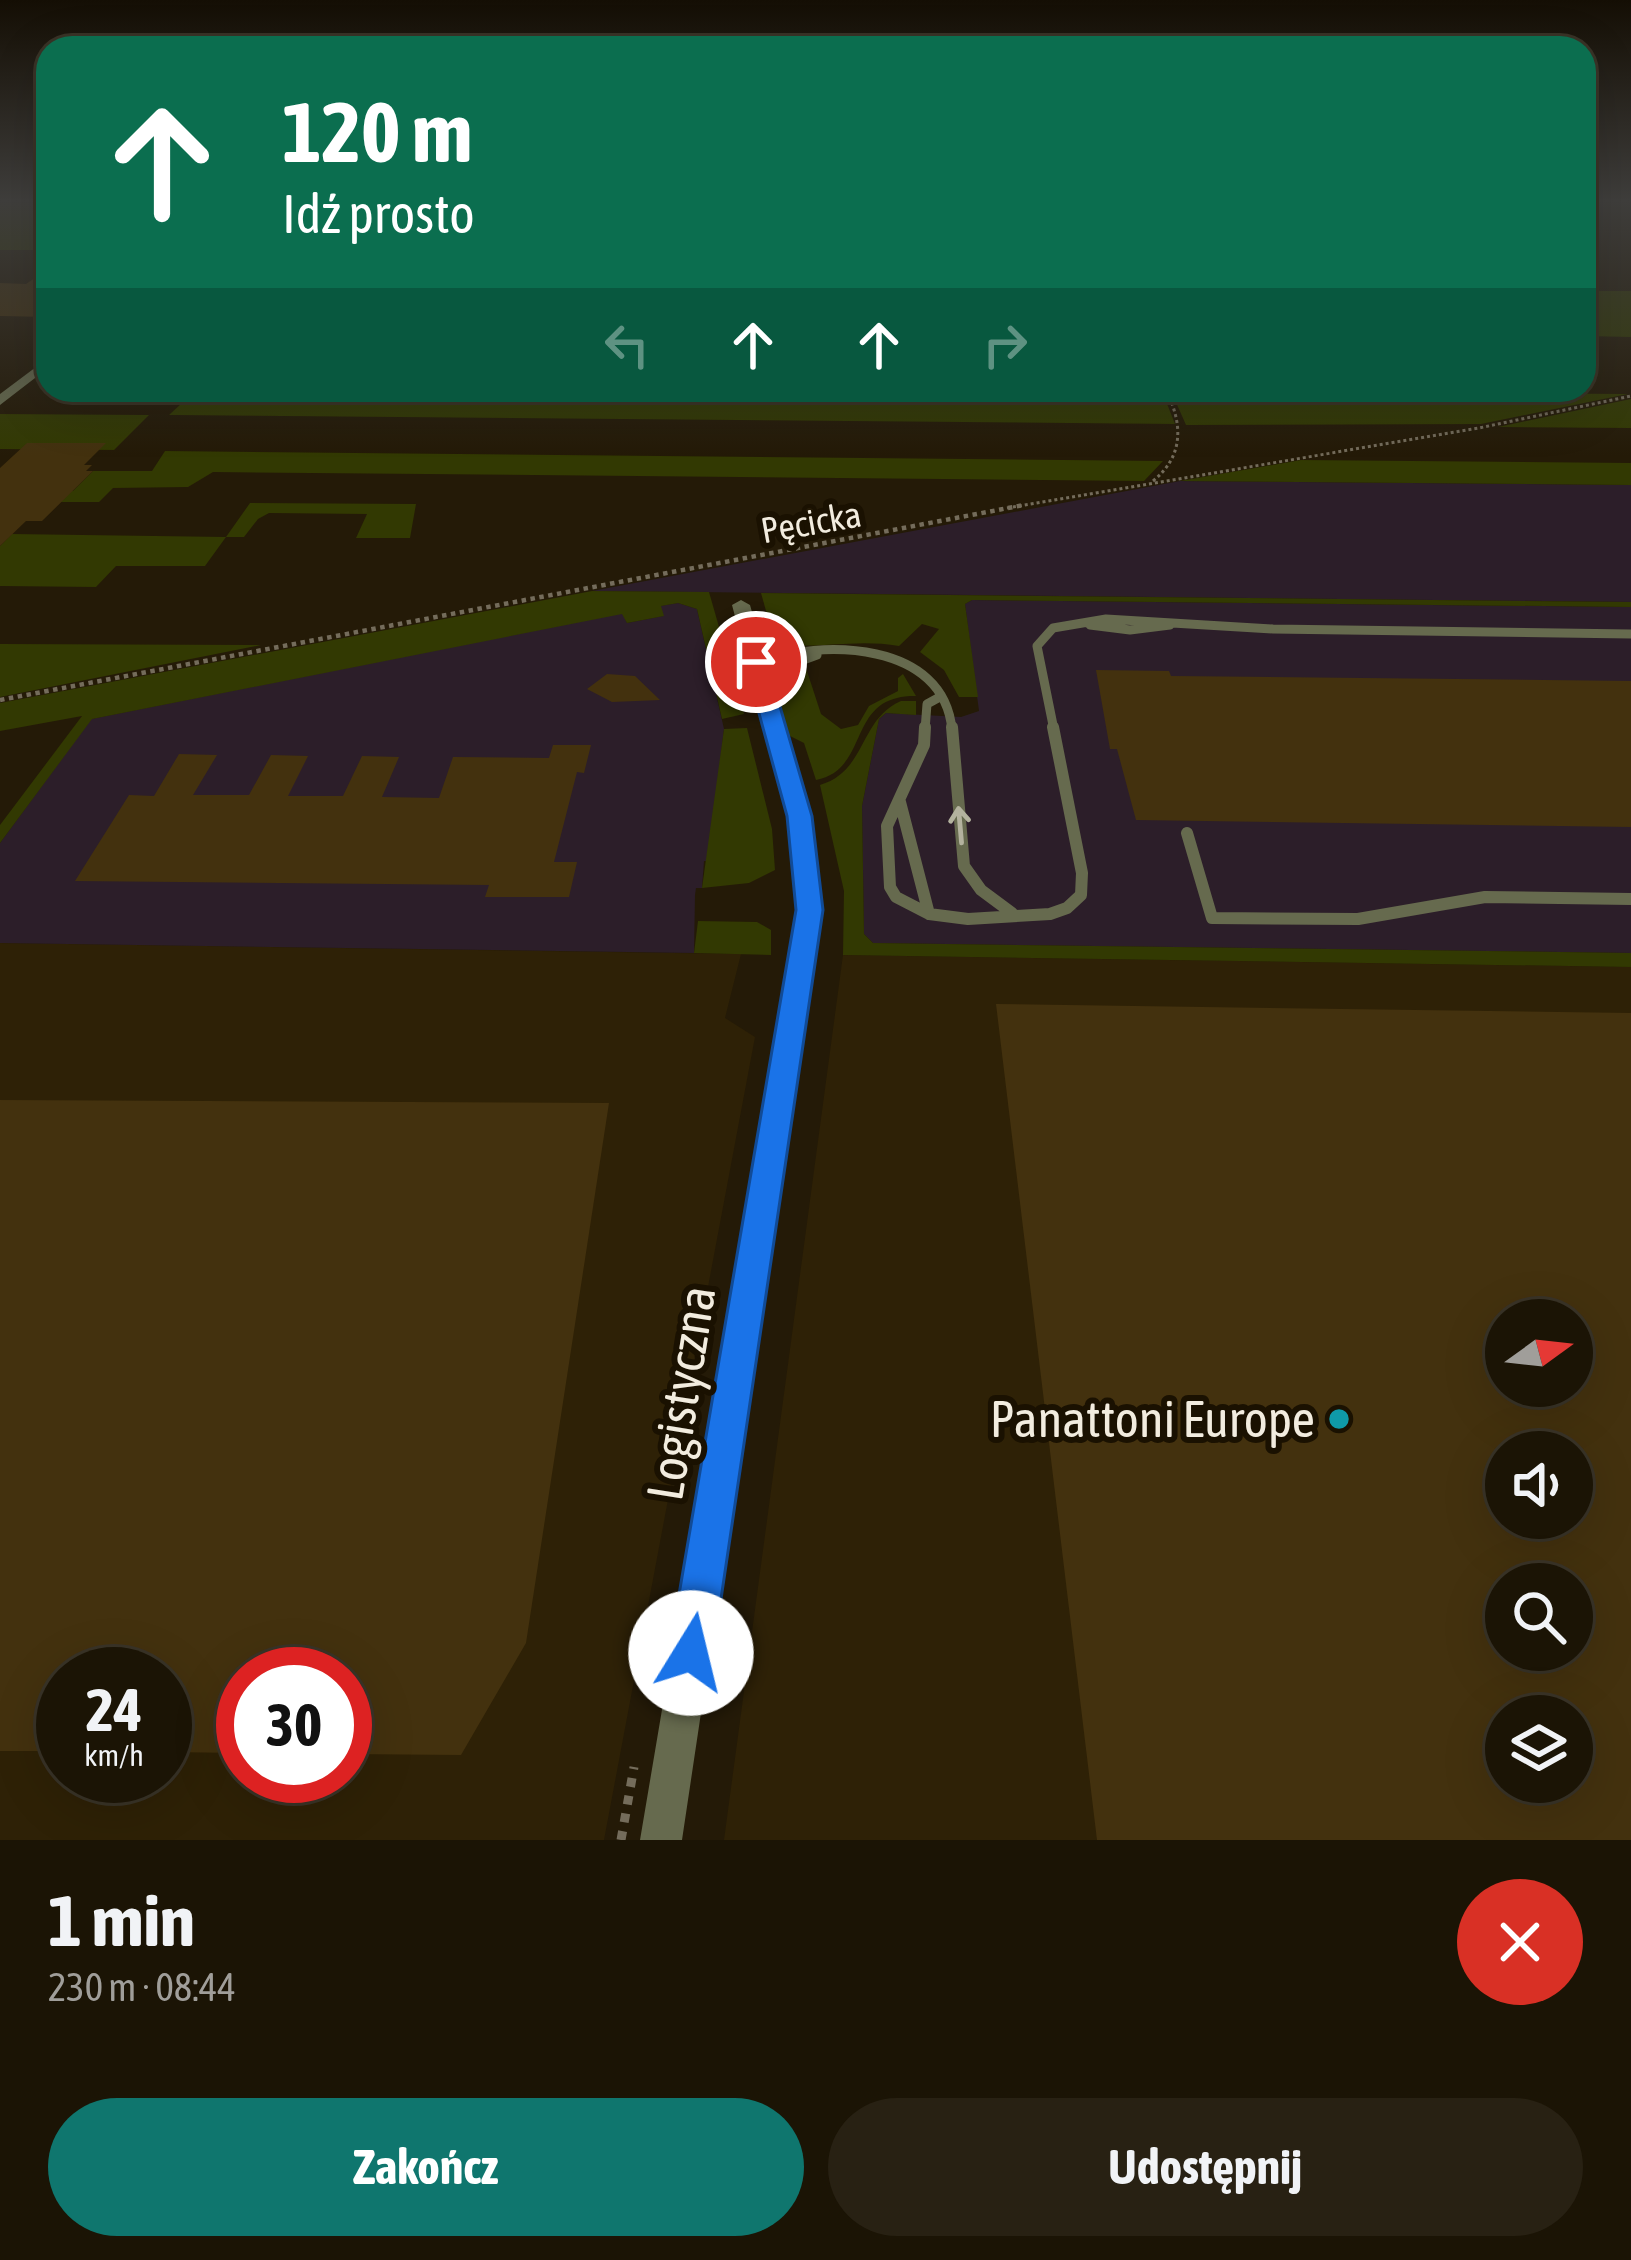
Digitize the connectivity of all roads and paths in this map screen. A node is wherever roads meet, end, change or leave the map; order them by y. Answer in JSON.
{"nodes":[{"id":1,"x":36,"y":372,"type":"edge"},
{"id":2,"x":1631,"y":396,"type":"edge"},
{"id":3,"x":0,"y":401,"type":"edge"},
{"id":4,"x":1173,"y":402,"type":"edge"},
{"id":5,"x":1147,"y":484,"type":"junction"},
{"id":6,"x":741,"y":605,"type":"dead end"},
{"id":7,"x":1631,"y":634,"type":"edge"},
{"id":8,"x":756,"y":662,"type":"junction"},
{"id":9,"x":938,"y":698,"type":"junction"},
{"id":10,"x":0,"y":700,"type":"edge"},
{"id":11,"x":900,"y":802,"type":"junction"},
{"id":12,"x":1187,"y":833,"type":"dead end"},
{"id":13,"x":1631,"y":899,"type":"edge"},
{"id":14,"x":929,"y":914,"type":"junction"},
{"id":15,"x":1013,"y":914,"type":"junction"},
{"id":16,"x":638,"y":1746,"type":"dead end"},
{"id":17,"x":621,"y":1840,"type":"edge"},
{"id":18,"x":661,"y":1840,"type":"edge"}],
"edges":[{"from":1,"to":3,"type":"street"},
{"from":2,"to":5,"type":"path","name":"Pęcicka"},
{"from":4,"to":5,"type":"path"},
{"from":5,"to":10,"type":"path","name":"Pęcicka"},
{"from":6,"to":8,"type":"street","name":"Logistyczna"},
{"from":7,"to":15,"type":"lane"},
{"from":8,"to":9,"type":"lane"},
{"from":8,"to":18,"type":"street","name":"Logistyczna"},
{"from":9,"to":11,"type":"lane"},
{"from":15,"to":9,"type":"lane","one_way":true},
{"from":11,"to":14,"type":"lane"},
{"from":11,"to":14,"type":"lane"},
{"from":12,"to":13,"type":"lane"},
{"from":14,"to":15,"type":"lane"},
{"from":16,"to":17,"type":"path"}]}
